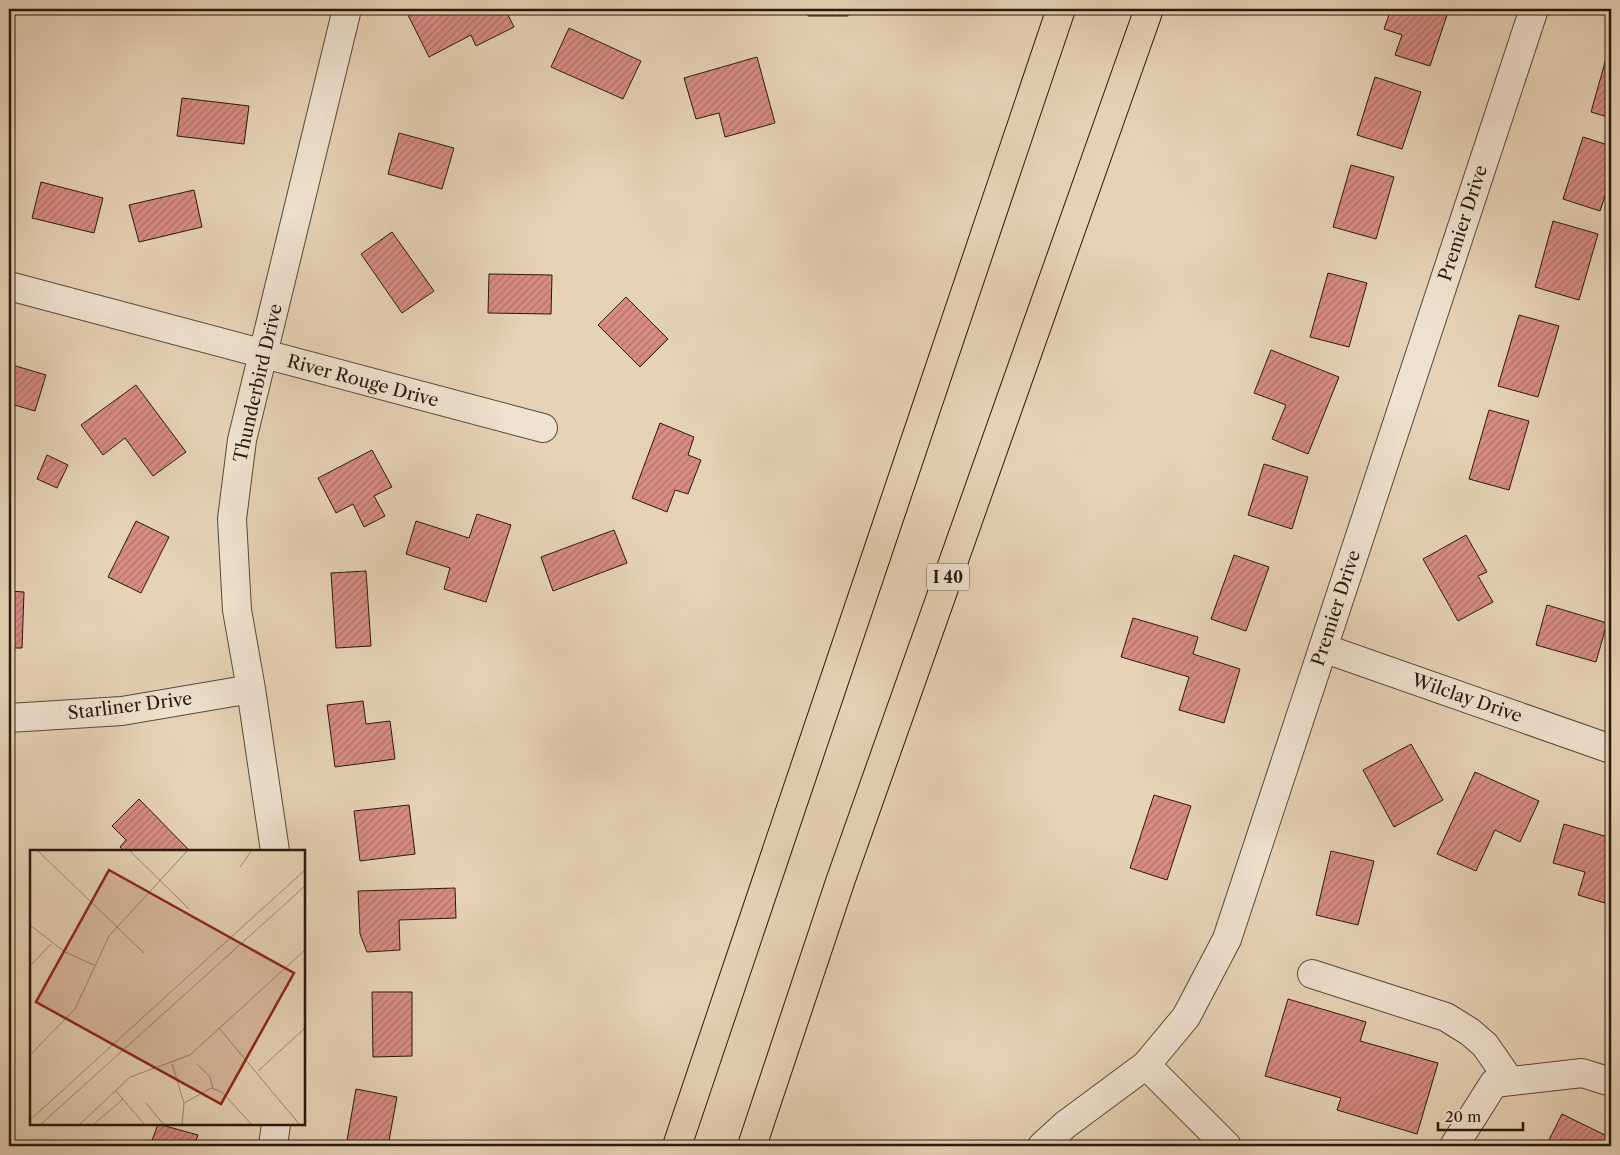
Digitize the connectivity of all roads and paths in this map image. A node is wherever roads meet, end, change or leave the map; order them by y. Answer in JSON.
{"nodes":[{"id":1,"x":347,"y":9,"type":"edge"},
{"id":2,"x":1061,"y":9,"type":"edge"},
{"id":3,"x":1149,"y":9,"type":"edge"},
{"id":4,"x":1534,"y":9,"type":"edge"},
{"id":5,"x":9,"y":286,"type":"edge"},
{"id":6,"x":263,"y":354,"type":"junction"},
{"id":7,"x":543,"y":428,"type":"dead end"},
{"id":8,"x":1323,"y":648,"type":"junction"},
{"id":9,"x":251,"y":688,"type":"junction"},
{"id":10,"x":9,"y":718,"type":"edge"},
{"id":11,"x":1611,"y":749,"type":"edge"},
{"id":12,"x":274,"y":850,"type":"edge"},
{"id":13,"x":1312,"y":974,"type":"dead end"},
{"id":14,"x":1146,"y":1065,"type":"junction"},
{"id":15,"x":1510,"y":1081,"type":"junction"},
{"id":16,"x":1611,"y":1082,"type":"edge"},
{"id":17,"x":276,"y":1125,"type":"edge"},
{"id":18,"x":273,"y":1146,"type":"edge"},
{"id":19,"x":677,"y":1146,"type":"edge"},
{"id":20,"x":752,"y":1146,"type":"edge"},
{"id":21,"x":1042,"y":1146,"type":"edge"},
{"id":22,"x":1227,"y":1146,"type":"edge"},
{"id":23,"x":1454,"y":1146,"type":"edge"}],
"edges":[{"from":1,"to":6,"type":"street","name":"Thunderbird Drive"},
{"from":2,"to":19,"type":"highway"},
{"from":3,"to":20,"type":"highway","number":"I 40"},
{"from":4,"to":8,"type":"street","name":"Premier Drive"},
{"from":5,"to":6,"type":"street","name":"River Rouge Drive"},
{"from":6,"to":7,"type":"street","name":"River Rouge Drive"},
{"from":6,"to":9,"type":"street","name":"Thunderbird Drive"},
{"from":8,"to":11,"type":"street","name":"Wilclay Drive"},
{"from":8,"to":14,"type":"street","name":"Premier Drive"},
{"from":9,"to":10,"type":"street","name":"Starliner Drive"},
{"from":9,"to":12,"type":"street","name":"Thunderbird Drive"},
{"from":13,"to":15,"type":"street"},
{"from":14,"to":21,"type":"street","name":"Premier Drive"},
{"from":14,"to":22,"type":"street"},
{"from":15,"to":16,"type":"street"},
{"from":15,"to":23,"type":"street"},
{"from":17,"to":18,"type":"street"}]}
